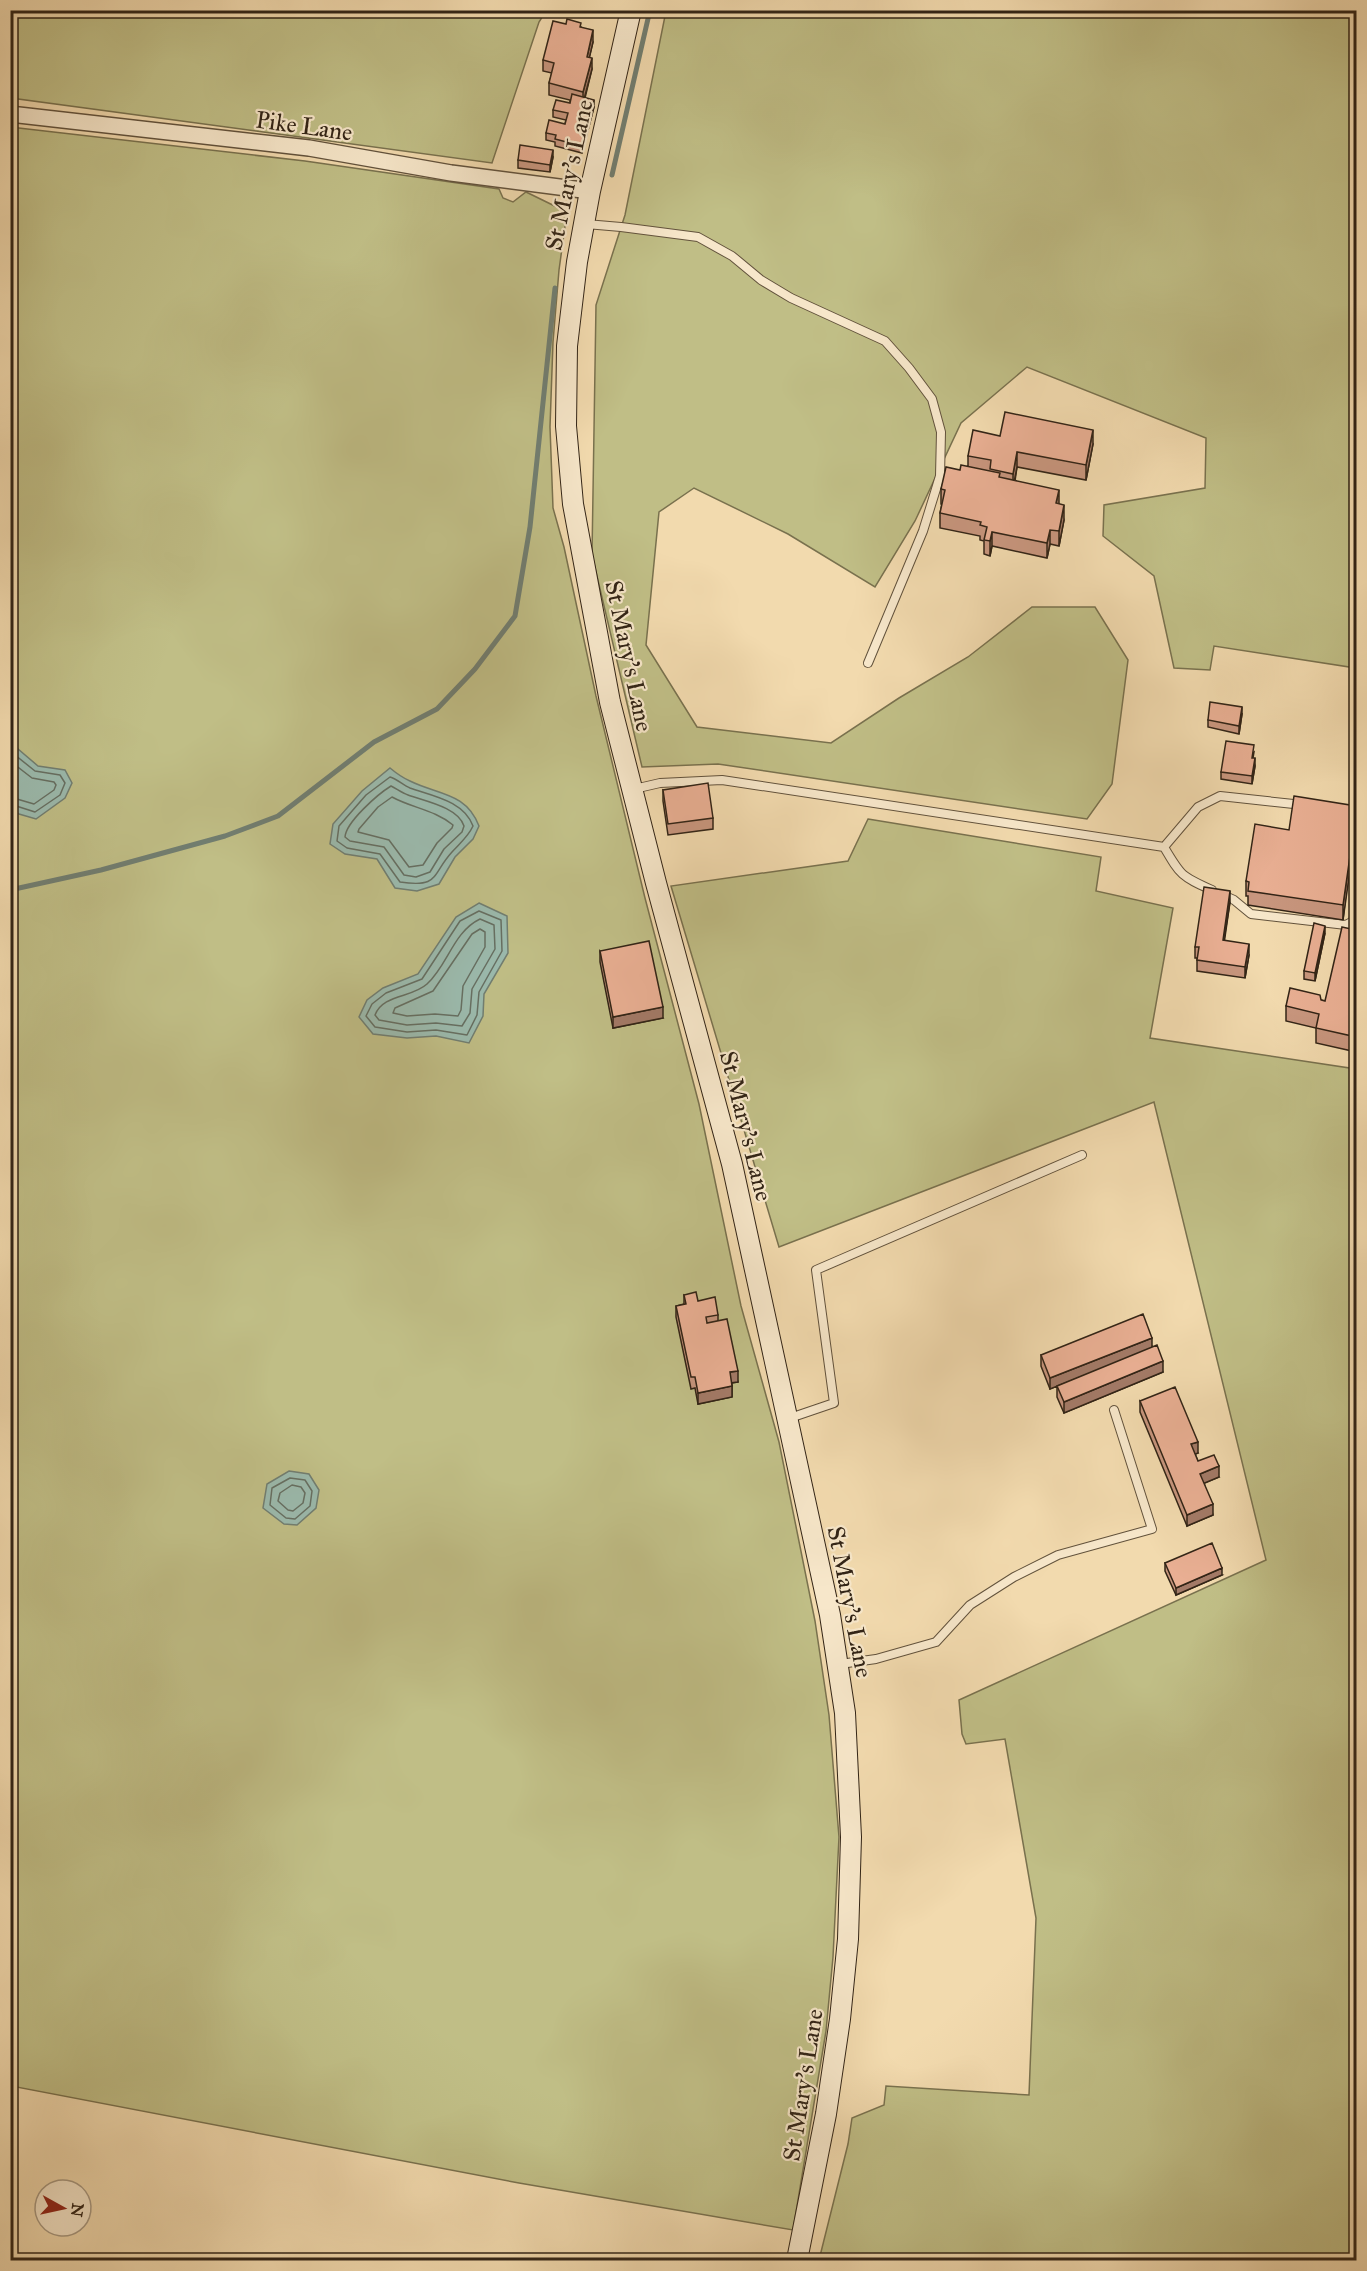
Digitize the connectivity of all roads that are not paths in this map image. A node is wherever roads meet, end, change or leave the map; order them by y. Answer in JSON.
{"nodes":[{"id":1,"x":631,"y":10,"type":"edge"},
{"id":2,"x":10,"y":114,"type":"edge"},
{"id":3,"x":590,"y":191,"type":"junction"},
{"id":4,"x":584,"y":224,"type":"junction"},
{"id":5,"x":868,"y":663,"type":"dead end"},
{"id":6,"x":632,"y":789,"type":"junction"},
{"id":7,"x":1314,"y":806,"type":"edge"},
{"id":8,"x":1164,"y":847,"type":"junction"},
{"id":9,"x":1356,"y":908,"type":"edge"},
{"id":10,"x":1082,"y":1155,"type":"dead end"},
{"id":11,"x":1114,"y":1410,"type":"dead end"},
{"id":12,"x":786,"y":1420,"type":"junction"},
{"id":13,"x":838,"y":1664,"type":"junction"},
{"id":14,"x":797,"y":2260,"type":"edge"}],
"edges":[{"from":1,"to":3,"type":"main road","name":"St Mary's Lane"},
{"from":2,"to":3,"type":"street","name":"Pike Lane"},
{"from":3,"to":4,"type":"main road","name":"St Mary's Lane"},
{"from":4,"to":5,"type":"lane"},
{"from":4,"to":6,"type":"main road","name":"St Mary's Lane"},
{"from":6,"to":8,"type":"lane"},
{"from":6,"to":12,"type":"main road","name":"St Mary's Lane"},
{"from":7,"to":8,"type":"lane"},
{"from":8,"to":9,"type":"lane"},
{"from":10,"to":12,"type":"lane"},
{"from":11,"to":13,"type":"lane"},
{"from":12,"to":13,"type":"main road","name":"St Mary's Lane"},
{"from":13,"to":14,"type":"main road","name":"St Mary's Lane"}]}
